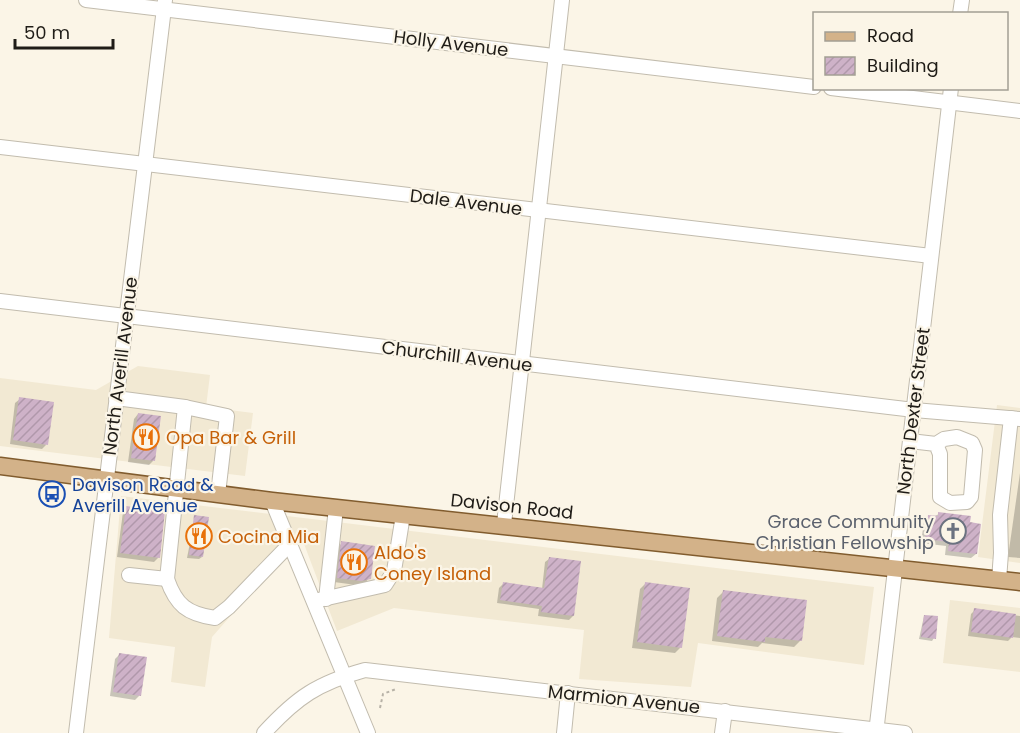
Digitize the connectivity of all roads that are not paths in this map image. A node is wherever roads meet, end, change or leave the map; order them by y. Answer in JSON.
{"nodes":[{"id":1,"x":87,"y":0,"type":"edge"},
{"id":2,"x":562,"y":0,"type":"edge"},
{"id":3,"x":165,"y":5,"type":"edge"},
{"id":4,"x":556,"y":56,"type":"junction"},
{"id":5,"x":813,"y":87,"type":"edge"},
{"id":6,"x":861,"y":90,"type":"edge"},
{"id":7,"x":951,"y":96,"type":"edge"},
{"id":8,"x":1020,"y":111,"type":"edge"},
{"id":9,"x":0,"y":147,"type":"edge"},
{"id":10,"x":144,"y":164,"type":"junction"},
{"id":11,"x":539,"y":210,"type":"junction"},
{"id":12,"x":931,"y":256,"type":"junction"},
{"id":13,"x":0,"y":301,"type":"edge"},
{"id":14,"x":127,"y":316,"type":"junction"},
{"id":15,"x":522,"y":364,"type":"junction"},
{"id":16,"x":116,"y":398,"type":"junction"},
{"id":17,"x":185,"y":407,"type":"junction"},
{"id":18,"x":914,"y":410,"type":"junction"},
{"id":19,"x":1016,"y":419,"type":"edge"},
{"id":20,"x":910,"y":441,"type":"junction"},
{"id":21,"x":936,"y":444,"type":"junction"},
{"id":22,"x":0,"y":466,"type":"edge"},
{"id":23,"x":106,"y":478,"type":"junction"},
{"id":24,"x":176,"y":488,"type":"junction"},
{"id":25,"x":218,"y":494,"type":"junction"},
{"id":26,"x":272,"y":501,"type":"junction"},
{"id":27,"x":336,"y":508,"type":"junction"},
{"id":28,"x":403,"y":515,"type":"junction"},
{"id":29,"x":504,"y":524,"type":"junction"},
{"id":30,"x":290,"y":544,"type":"junction"},
{"id":31,"x":894,"y":568,"type":"junction"},
{"id":32,"x":129,"y":574,"type":"dead end"},
{"id":33,"x":167,"y":579,"type":"junction"},
{"id":34,"x":999,"y":580,"type":"junction"},
{"id":35,"x":1020,"y":582,"type":"edge"},
{"id":36,"x":320,"y":600,"type":"junction"},
{"id":37,"x":344,"y":676,"type":"junction"},
{"id":38,"x":568,"y":693,"type":"junction"},
{"id":39,"x":725,"y":711,"type":"junction"},
{"id":40,"x":876,"y":731,"type":"edge"},
{"id":41,"x":76,"y":733,"type":"edge"},
{"id":42,"x":264,"y":733,"type":"edge"},
{"id":43,"x":368,"y":733,"type":"edge"},
{"id":44,"x":564,"y":733,"type":"edge"},
{"id":45,"x":722,"y":733,"type":"edge"},
{"id":46,"x":905,"y":733,"type":"edge"}],
"edges":[{"from":1,"to":3,"type":"street","name":"Holly Avenue"},
{"from":2,"to":4,"type":"street"},
{"from":3,"to":4,"type":"street","name":"Holly Avenue"},
{"from":3,"to":10,"type":"street","name":"North Averill Avenue"},
{"from":4,"to":5,"type":"street","name":"Holly Avenue"},
{"from":4,"to":11,"type":"street"},
{"from":6,"to":7,"type":"street"},
{"from":7,"to":8,"type":"street"},
{"from":7,"to":12,"type":"street","name":"North Dexter Street"},
{"from":9,"to":10,"type":"street","name":"Dale Avenue"},
{"from":10,"to":11,"type":"street","name":"Dale Avenue"},
{"from":10,"to":14,"type":"street","name":"North Averill Avenue"},
{"from":11,"to":12,"type":"street","name":"Dale Avenue"},
{"from":11,"to":15,"type":"street"},
{"from":12,"to":18,"type":"street","name":"North Dexter Street"},
{"from":13,"to":14,"type":"street","name":"Churchill Avenue"},
{"from":14,"to":15,"type":"street","name":"Churchill Avenue"},
{"from":14,"to":16,"type":"street","name":"North Averill Avenue"},
{"from":15,"to":18,"type":"street","name":"Churchill Avenue"},
{"from":15,"to":29,"type":"street"},
{"from":16,"to":17,"type":"street"},
{"from":16,"to":23,"type":"street","name":"North Averill Avenue"},
{"from":17,"to":24,"type":"street"},
{"from":17,"to":25,"type":"street"},
{"from":18,"to":19,"type":"street","name":"Churchill Avenue"},
{"from":18,"to":20,"type":"street","name":"North Dexter Street"},
{"from":19,"to":34,"type":"street"},
{"from":20,"to":21,"type":"street"},
{"from":20,"to":31,"type":"street","name":"North Dexter Street"},
{"from":21,"to":21,"type":"street"},
{"from":22,"to":23,"type":"main road","name":"Davison Road"},
{"from":23,"to":24,"type":"main road","name":"Davison Road"},
{"from":23,"to":41,"type":"street","name":"North Averill Avenue"},
{"from":24,"to":25,"type":"main road","name":"Davison Road"},
{"from":24,"to":33,"type":"street"},
{"from":25,"to":26,"type":"main road","name":"Davison Road"},
{"from":26,"to":27,"type":"main road","name":"Davison Road"},
{"from":26,"to":30,"type":"street"},
{"from":27,"to":28,"type":"main road","name":"Davison Road"},
{"from":27,"to":36,"type":"street"},
{"from":28,"to":29,"type":"main road","name":"Davison Road"},
{"from":28,"to":36,"type":"street"},
{"from":29,"to":31,"type":"main road","name":"Davison Road"},
{"from":30,"to":33,"type":"street"},
{"from":30,"to":36,"type":"street"},
{"from":31,"to":34,"type":"main road","name":"Davison Road"},
{"from":31,"to":40,"type":"street","name":"North Dexter Street"},
{"from":32,"to":33,"type":"street"},
{"from":34,"to":35,"type":"main road","name":"Davison Road"},
{"from":36,"to":37,"type":"street"},
{"from":37,"to":38,"type":"street","name":"Marmion Avenue"},
{"from":37,"to":42,"type":"street","name":"Marmion Avenue"},
{"from":37,"to":43,"type":"street"},
{"from":38,"to":39,"type":"street","name":"Marmion Avenue"},
{"from":38,"to":44,"type":"street"},
{"from":39,"to":40,"type":"street","name":"Marmion Avenue"},
{"from":39,"to":45,"type":"street"},
{"from":40,"to":46,"type":"street","name":"Marmion Avenue"}]}
